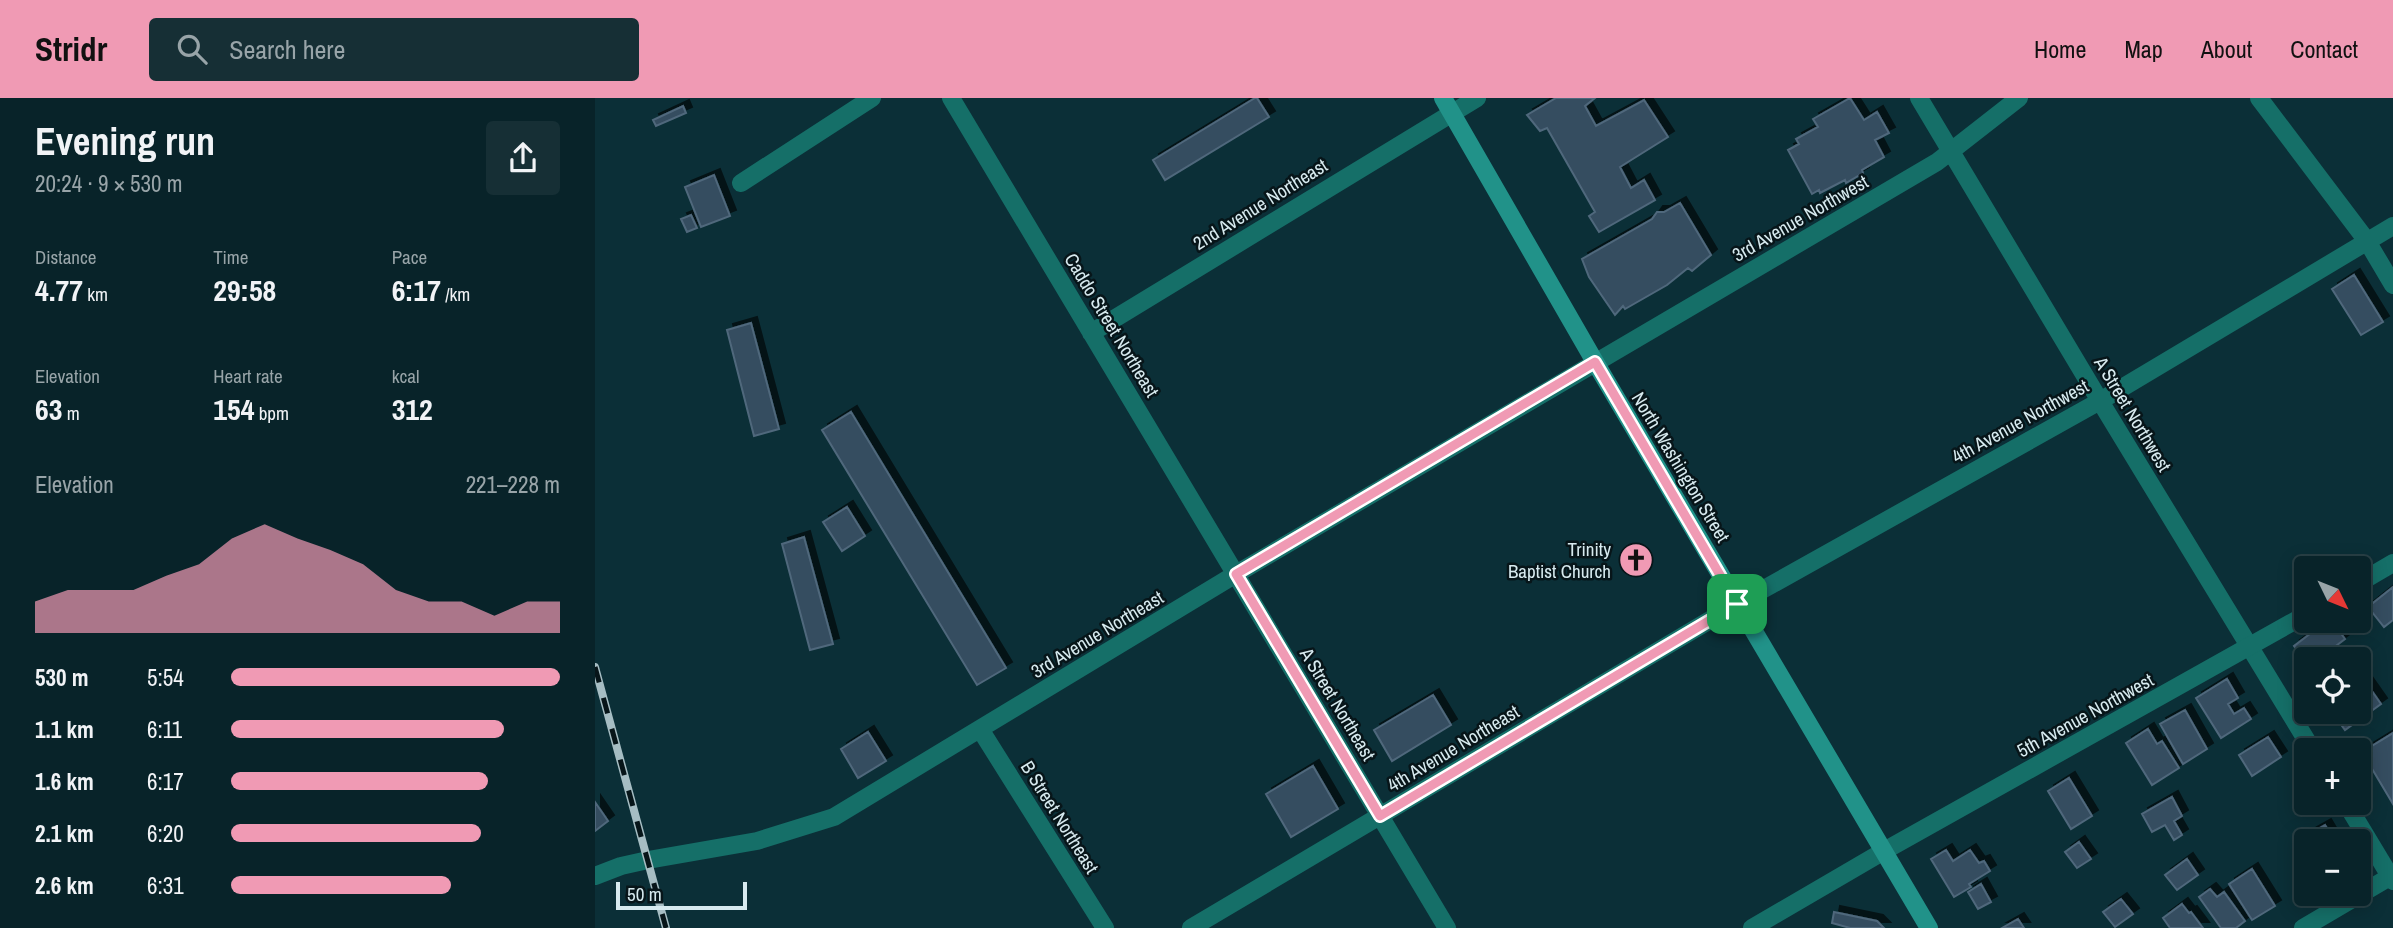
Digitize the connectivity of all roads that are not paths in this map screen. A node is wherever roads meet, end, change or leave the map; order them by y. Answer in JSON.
{"nodes":[{"id":1,"x":872,"y":98,"type":"edge"},
{"id":2,"x":951,"y":98,"type":"edge"},
{"id":3,"x":1477,"y":98,"type":"edge"},
{"id":4,"x":1919,"y":98,"type":"edge"},
{"id":5,"x":2019,"y":98,"type":"edge"},
{"id":6,"x":2259,"y":98,"type":"edge"},
{"id":7,"x":1447,"y":105,"type":"edge"},
{"id":8,"x":1951,"y":152,"type":"junction"},
{"id":9,"x":741,"y":183,"type":"dead end"},
{"id":10,"x":2393,"y":226,"type":"edge"},
{"id":11,"x":2367,"y":241,"type":"junction"},
{"id":12,"x":2393,"y":285,"type":"edge"},
{"id":13,"x":1091,"y":332,"type":"junction"},
{"id":14,"x":1595,"y":362,"type":"junction"},
{"id":15,"x":2100,"y":401,"type":"junction"},
{"id":16,"x":2393,"y":563,"type":"edge"},
{"id":17,"x":1236,"y":574,"type":"junction"},
{"id":18,"x":2371,"y":576,"type":"edge"},
{"id":19,"x":1737,"y":604,"type":"junction"},
{"id":20,"x":2294,"y":622,"type":"edge"},
{"id":21,"x":2250,"y":648,"type":"junction"},
{"id":22,"x":980,"y":729,"type":"junction"},
{"id":23,"x":2305,"y":738,"type":"edge"},
{"id":24,"x":2353,"y":815,"type":"edge"},
{"id":25,"x":1380,"y":816,"type":"junction"},
{"id":26,"x":1884,"y":851,"type":"junction"},
{"id":27,"x":595,"y":876,"type":"edge"},
{"id":28,"x":2392,"y":877,"type":"edge"},
{"id":29,"x":1105,"y":928,"type":"edge"},
{"id":30,"x":1191,"y":928,"type":"edge"},
{"id":31,"x":1447,"y":928,"type":"edge"},
{"id":32,"x":1752,"y":928,"type":"edge"},
{"id":33,"x":1929,"y":928,"type":"edge"},
{"id":34,"x":2303,"y":928,"type":"edge"}],
"edges":[{"from":1,"to":9,"type":"street"},
{"from":2,"to":13,"type":"street","name":"Caddo Street Northeast"},
{"from":3,"to":7,"type":"street","name":"2nd Avenue Northeast"},
{"from":4,"to":8,"type":"street","name":"A Street Northwest"},
{"from":5,"to":8,"type":"street","name":"3rd Avenue Northwest"},
{"from":6,"to":11,"type":"street"},
{"from":7,"to":13,"type":"street","name":"2nd Avenue Northeast"},
{"from":7,"to":14,"type":"main road","name":"North Washington Street"},
{"from":8,"to":14,"type":"street","name":"3rd Avenue Northwest"},
{"from":8,"to":15,"type":"street","name":"A Street Northwest"},
{"from":10,"to":11,"type":"street","name":"4th Avenue Northwest"},
{"from":11,"to":12,"type":"street"},
{"from":11,"to":15,"type":"street","name":"4th Avenue Northwest"},
{"from":13,"to":17,"type":"street","name":"Caddo Street Northeast"},
{"from":14,"to":17,"type":"street","name":"3rd Avenue Northeast"},
{"from":14,"to":19,"type":"main road","name":"North Washington Street"},
{"from":15,"to":19,"type":"street","name":"4th Avenue Northwest"},
{"from":15,"to":21,"type":"street","name":"A Street Northwest"},
{"from":16,"to":18,"type":"street"},
{"from":17,"to":22,"type":"street","name":"3rd Avenue Northeast"},
{"from":17,"to":25,"type":"street","name":"A Street Northeast"},
{"from":19,"to":25,"type":"street","name":"4th Avenue Northeast"},
{"from":19,"to":26,"type":"main road","name":"North Washington Street"},
{"from":20,"to":21,"type":"street","name":"5th Avenue Northwest"},
{"from":21,"to":23,"type":"street","name":"A Street Northwest"},
{"from":21,"to":26,"type":"street","name":"5th Avenue Northwest"},
{"from":22,"to":27,"type":"street","name":"3rd Avenue Northeast"},
{"from":22,"to":29,"type":"street","name":"B Street Northeast"},
{"from":24,"to":28,"type":"street"},
{"from":25,"to":30,"type":"street","name":"4th Avenue Northeast"},
{"from":25,"to":31,"type":"street","name":"A Street Northeast"},
{"from":26,"to":32,"type":"street","name":"5th Avenue Northwest"},
{"from":26,"to":33,"type":"main road","name":"North Washington Street"},
{"from":28,"to":34,"type":"street"}]}
